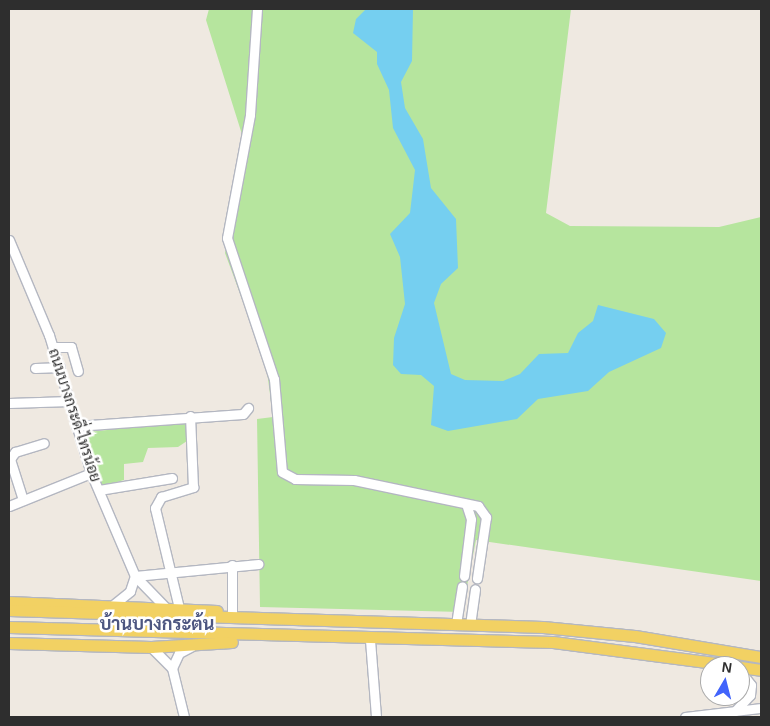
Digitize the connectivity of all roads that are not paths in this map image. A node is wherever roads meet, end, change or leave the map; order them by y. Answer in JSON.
{"nodes":[{"id":1,"x":257,"y":9,"type":"edge"},
{"id":2,"x":9,"y":240,"type":"edge"},
{"id":3,"x":53,"y":346,"type":"junction"},
{"id":4,"x":60,"y":367,"type":"junction"},
{"id":5,"x":35,"y":368,"type":"dead end"},
{"id":6,"x":78,"y":371,"type":"dead end"},
{"id":7,"x":70,"y":401,"type":"junction"},
{"id":8,"x":9,"y":403,"type":"edge"},
{"id":9,"x":248,"y":408,"type":"dead end"},
{"id":10,"x":190,"y":416,"type":"junction"},
{"id":11,"x":76,"y":426,"type":"junction"},
{"id":12,"x":44,"y":444,"type":"dead end"},
{"id":13,"x":91,"y":472,"type":"junction"},
{"id":14,"x":172,"y":478,"type":"dead end"},
{"id":15,"x":99,"y":490,"type":"junction"},
{"id":16,"x":23,"y":500,"type":"junction"},
{"id":17,"x":466,"y":504,"type":"junction"},
{"id":18,"x":9,"y":506,"type":"edge"},
{"id":19,"x":258,"y":564,"type":"dead end"},
{"id":20,"x":232,"y":565,"type":"junction"},
{"id":21,"x":169,"y":570,"type":"junction"},
{"id":22,"x":135,"y":576,"type":"junction"},
{"id":23,"x":464,"y":576,"type":"dead end"},
{"id":24,"x":477,"y":578,"type":"dead end"},
{"id":25,"x":462,"y":586,"type":"dead end"},
{"id":26,"x":475,"y":589,"type":"dead end"},
{"id":27,"x":9,"y":602,"type":"edge"},
{"id":28,"x":113,"y":605,"type":"junction"},
{"id":29,"x":165,"y":607,"type":"junction"},
{"id":30,"x":179,"y":608,"type":"junction"},
{"id":31,"x":9,"y":610,"type":"edge"},
{"id":32,"x":232,"y":612,"type":"junction"},
{"id":33,"x":291,"y":621,"type":"junction"},
{"id":34,"x":456,"y":624,"type":"junction"},
{"id":35,"x":470,"y":624,"type":"junction"},
{"id":36,"x":9,"y":627,"type":"edge"},
{"id":37,"x":291,"y":638,"type":"junction"},
{"id":38,"x":370,"y":640,"type":"junction"},
{"id":39,"x":9,"y":643,"type":"edge"},
{"id":40,"x":200,"y":644,"type":"junction"},
{"id":41,"x":152,"y":646,"type":"junction"},
{"id":42,"x":761,"y":657,"type":"edge"},
{"id":43,"x":700,"y":662,"type":"edge"},
{"id":44,"x":172,"y":668,"type":"junction"},
{"id":45,"x":750,"y":683,"type":"edge"},
{"id":46,"x":750,"y":695,"type":"edge"},
{"id":47,"x":740,"y":706,"type":"edge"},
{"id":48,"x":761,"y":708,"type":"edge"},
{"id":49,"x":735,"y":712,"type":"junction"},
{"id":50,"x":184,"y":717,"type":"edge"},
{"id":51,"x":376,"y":717,"type":"edge"},
{"id":52,"x":684,"y":717,"type":"edge"}],
"edges":[{"from":1,"to":17,"type":"street"},
{"from":2,"to":3,"type":"street","name":"ถนนบางกระดี่-ไทรน้อย"},
{"from":3,"to":4,"type":"street","name":"ถนนบางกระดี่-ไทรน้อย"},
{"from":3,"to":6,"type":"street"},
{"from":4,"to":5,"type":"street"},
{"from":4,"to":7,"type":"street","name":"ถนนบางกระดี่-ไทรน้อย"},
{"from":7,"to":8,"type":"street"},
{"from":7,"to":11,"type":"street","name":"ถนนบางกระดี่-ไทรน้อย"},
{"from":9,"to":10,"type":"street"},
{"from":10,"to":11,"type":"street"},
{"from":10,"to":21,"type":"street"},
{"from":11,"to":13,"type":"street","name":"ถนนบางกระดี่-ไทรน้อย"},
{"from":12,"to":16,"type":"street"},
{"from":13,"to":15,"type":"street","name":"ถนนบางกระดี่-ไทรน้อย"},
{"from":13,"to":16,"type":"street"},
{"from":14,"to":15,"type":"street"},
{"from":15,"to":22,"type":"street","name":"ถนนบางกระดี่-ไทรน้อย"},
{"from":16,"to":18,"type":"street"},
{"from":17,"to":23,"type":"street"},
{"from":17,"to":24,"type":"street"},
{"from":19,"to":20,"type":"street"},
{"from":20,"to":21,"type":"street"},
{"from":20,"to":32,"type":"street"},
{"from":21,"to":22,"type":"street"},
{"from":21,"to":30,"type":"street"},
{"from":22,"to":28,"type":"street"},
{"from":22,"to":29,"type":"street","name":"ถนนบางกระดี่-ไทรน้อย"},
{"from":25,"to":34,"type":"street"},
{"from":26,"to":35,"type":"street"},
{"from":27,"to":28,"type":"main road"},
{"from":28,"to":29,"type":"main road"},
{"from":29,"to":30,"type":"main road"},
{"from":30,"to":32,"type":"main road"},
{"from":31,"to":33,"type":"main road"},
{"from":32,"to":33,"type":"main road"},
{"from":33,"to":34,"type":"main road"},
{"from":34,"to":35,"type":"main road"},
{"from":35,"to":42,"type":"main road"},
{"from":36,"to":37,"type":"main road"},
{"from":37,"to":38,"type":"main road"},
{"from":37,"to":40,"type":"main road"},
{"from":38,"to":43,"type":"main road"},
{"from":38,"to":51,"type":"street"},
{"from":39,"to":41,"type":"main road"},
{"from":40,"to":41,"type":"main road"},
{"from":40,"to":44,"type":"street"},
{"from":41,"to":44,"type":"street"},
{"from":44,"to":50,"type":"street"},
{"from":45,"to":46,"type":"street"},
{"from":47,"to":49,"type":"street"},
{"from":48,"to":49,"type":"street"},
{"from":49,"to":52,"type":"street"}]}
